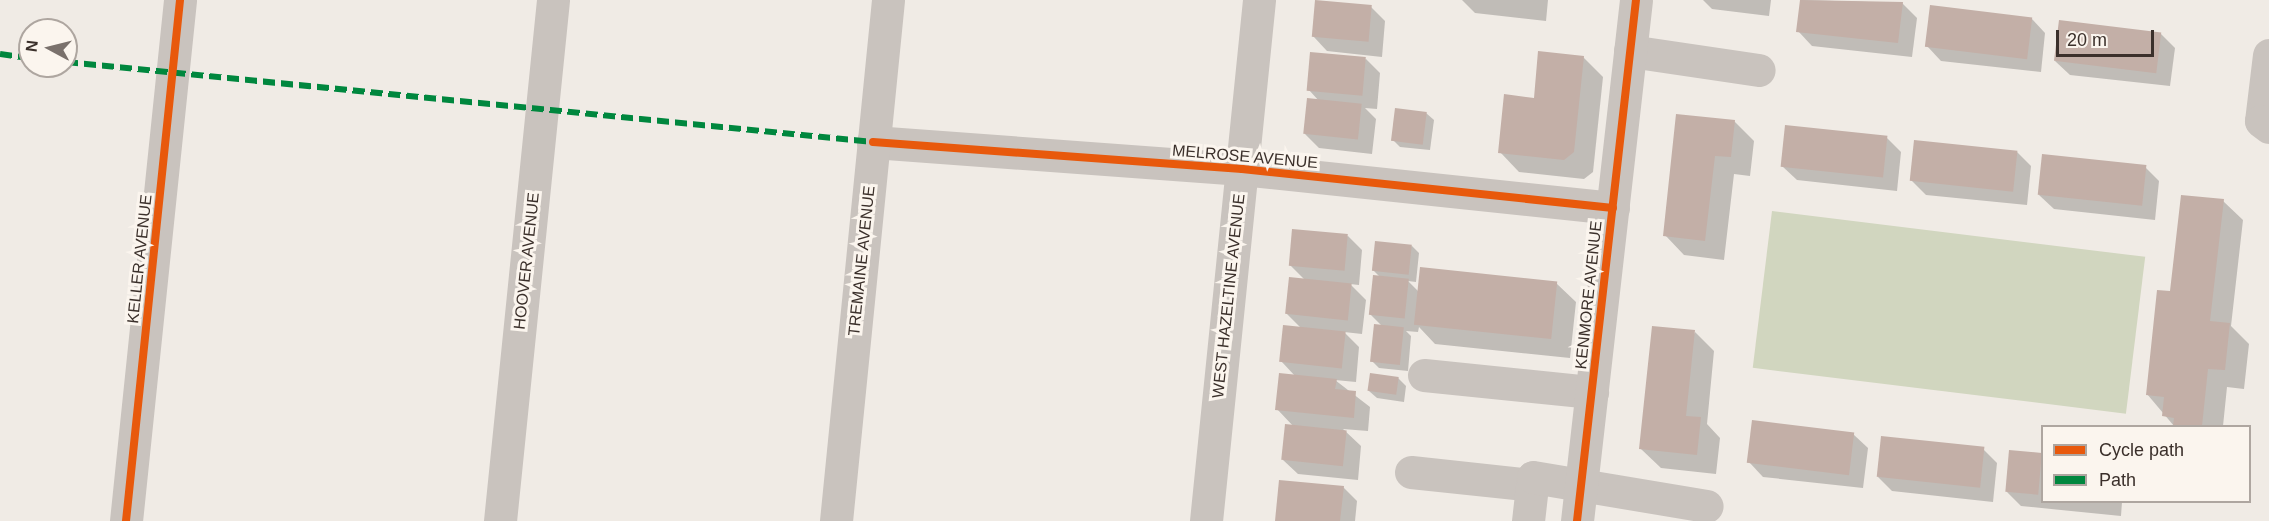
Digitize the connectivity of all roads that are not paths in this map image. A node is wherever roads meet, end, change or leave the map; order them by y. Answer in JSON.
{"nodes":[{"id":1,"x":180,"y":0,"type":"edge"},
{"id":2,"x":553,"y":0,"type":"edge"},
{"id":3,"x":888,"y":0,"type":"edge"},
{"id":4,"x":1259,"y":0,"type":"edge"},
{"id":5,"x":1636,"y":0,"type":"edge"},
{"id":6,"x":1630,"y":51,"type":"junction"},
{"id":7,"x":2269,"y":55,"type":"edge"},
{"id":8,"x":1759,"y":70,"type":"dead end"},
{"id":9,"x":2269,"y":128,"type":"edge"},
{"id":10,"x":873,"y":142,"type":"junction"},
{"id":11,"x":1242,"y":169,"type":"junction"},
{"id":12,"x":1613,"y":208,"type":"junction"},
{"id":13,"x":1424,"y":375,"type":"dead end"},
{"id":14,"x":1592,"y":392,"type":"junction"},
{"id":15,"x":1411,"y":472,"type":"dead end"},
{"id":16,"x":1581,"y":482,"type":"junction"},
{"id":17,"x":1532,"y":485,"type":"junction"},
{"id":18,"x":1707,"y":506,"type":"dead end"},
{"id":19,"x":126,"y":521,"type":"edge"},
{"id":20,"x":500,"y":521,"type":"edge"},
{"id":21,"x":836,"y":521,"type":"edge"},
{"id":22,"x":1206,"y":521,"type":"edge"},
{"id":23,"x":1528,"y":521,"type":"edge"},
{"id":24,"x":1577,"y":521,"type":"edge"}],
"edges":[{"from":1,"to":19,"type":"street","name":"KELLER AVENUE"},
{"from":2,"to":20,"type":"street","name":"HOOVER AVENUE"},
{"from":3,"to":10,"type":"street","name":"TREMAINE AVENUE"},
{"from":4,"to":11,"type":"street","name":"WEST HAZELTINE AVENUE"},
{"from":5,"to":6,"type":"street","name":"KENMORE AVENUE"},
{"from":6,"to":8,"type":"street"},
{"from":6,"to":12,"type":"street","name":"KENMORE AVENUE"},
{"from":7,"to":9,"type":"street"},
{"from":10,"to":11,"type":"street","name":"MELROSE AVENUE"},
{"from":10,"to":21,"type":"street","name":"TREMAINE AVENUE"},
{"from":11,"to":12,"type":"street","name":"MELROSE AVENUE"},
{"from":11,"to":22,"type":"street","name":"WEST HAZELTINE AVENUE"},
{"from":12,"to":14,"type":"street","name":"KENMORE AVENUE"},
{"from":13,"to":14,"type":"street"},
{"from":14,"to":16,"type":"street","name":"KENMORE AVENUE"},
{"from":15,"to":17,"type":"street"},
{"from":16,"to":17,"type":"street"},
{"from":16,"to":18,"type":"street"},
{"from":16,"to":24,"type":"street","name":"KENMORE AVENUE"},
{"from":17,"to":23,"type":"street"}]}
